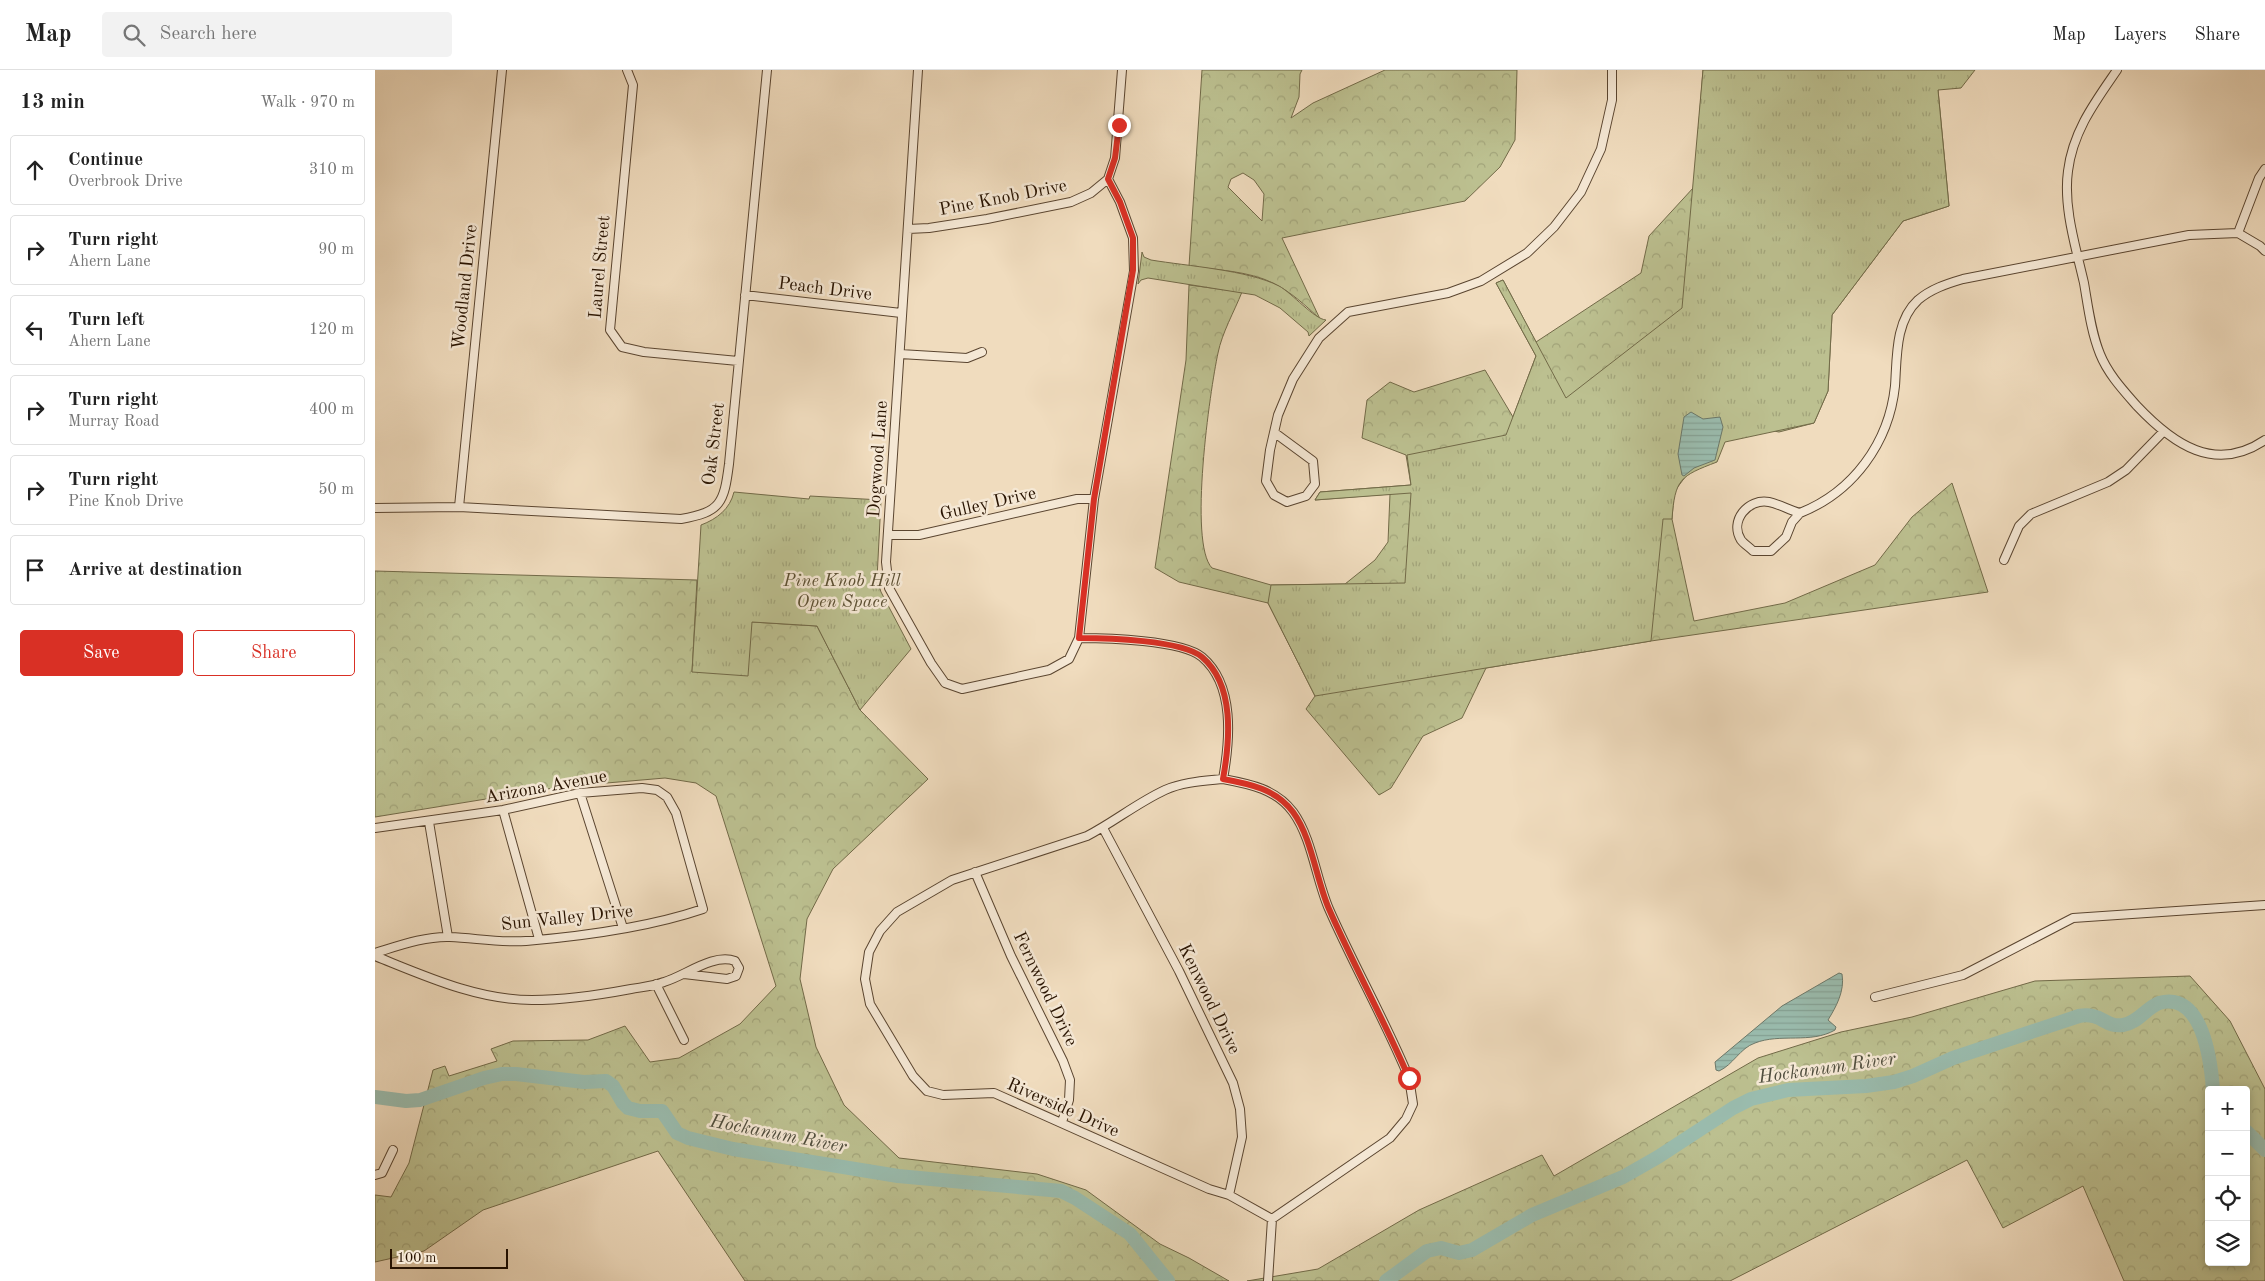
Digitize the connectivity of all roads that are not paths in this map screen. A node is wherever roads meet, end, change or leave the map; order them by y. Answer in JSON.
{"nodes":[{"id":1,"x":502,"y":70,"type":"edge"},
{"id":2,"x":627,"y":70,"type":"edge"},
{"id":3,"x":767,"y":70,"type":"edge"},
{"id":4,"x":919,"y":70,"type":"edge"},
{"id":5,"x":1122,"y":70,"type":"edge"},
{"id":6,"x":1612,"y":70,"type":"edge"},
{"id":7,"x":2117,"y":70,"type":"edge"},
{"id":8,"x":2265,"y":169,"type":"edge"},
{"id":9,"x":1108,"y":179,"type":"junction"},
{"id":10,"x":908,"y":229,"type":"junction"},
{"id":11,"x":2238,"y":234,"type":"junction"},
{"id":12,"x":2265,"y":251,"type":"edge"},
{"id":13,"x":2078,"y":257,"type":"junction"},
{"id":14,"x":745,"y":296,"type":"junction"},
{"id":15,"x":901,"y":313,"type":"junction"},
{"id":16,"x":982,"y":352,"type":"dead end"},
{"id":17,"x":900,"y":354,"type":"junction"},
{"id":18,"x":739,"y":361,"type":"junction"},
{"id":19,"x":2163,"y":432,"type":"junction"},
{"id":20,"x":1275,"y":433,"type":"junction"},
{"id":21,"x":2265,"y":440,"type":"edge"},
{"id":22,"x":1094,"y":499,"type":"junction"},
{"id":23,"x":459,"y":507,"type":"junction"},
{"id":24,"x":375,"y":508,"type":"edge"},
{"id":25,"x":1799,"y":513,"type":"junction"},
{"id":26,"x":888,"y":535,"type":"junction"},
{"id":27,"x":2005,"y":560,"type":"dead end"},
{"id":28,"x":1079,"y":638,"type":"junction"},
{"id":29,"x":1223,"y":779,"type":"junction"},
{"id":30,"x":581,"y":793,"type":"junction"},
{"id":31,"x":503,"y":810,"type":"junction"},
{"id":32,"x":429,"y":822,"type":"junction"},
{"id":33,"x":375,"y":828,"type":"edge"},
{"id":34,"x":1103,"y":828,"type":"junction"},
{"id":35,"x":975,"y":872,"type":"junction"},
{"id":36,"x":2265,"y":905,"type":"edge"},
{"id":37,"x":703,"y":909,"type":"joint"},
{"id":38,"x":623,"y":928,"type":"junction"},
{"id":39,"x":448,"y":936,"type":"junction"},
{"id":40,"x":539,"y":939,"type":"junction"},
{"id":41,"x":375,"y":954,"type":"edge"},
{"id":42,"x":684,"y":974,"type":"junction"},
{"id":43,"x":656,"y":984,"type":"junction"},
{"id":44,"x":1875,"y":997,"type":"dead end"},
{"id":45,"x":683,"y":1040,"type":"dead end"},
{"id":46,"x":1062,"y":1122,"type":"junction"},
{"id":47,"x":393,"y":1150,"type":"dead end"},
{"id":48,"x":375,"y":1176,"type":"edge"},
{"id":49,"x":1229,"y":1195,"type":"junction"},
{"id":50,"x":1273,"y":1219,"type":"junction"},
{"id":51,"x":1268,"y":1279,"type":"edge"}],
"edges":[{"from":1,"to":23,"type":"street","name":"Woodland Drive"},
{"from":2,"to":18,"type":"street","name":"Laurel Street"},
{"from":3,"to":14,"type":"street","name":"Oak Street"},
{"from":4,"to":10,"type":"street","name":"Dogwood Lane"},
{"from":5,"to":9,"type":"street"},
{"from":6,"to":20,"type":"street"},
{"from":7,"to":13,"type":"street"},
{"from":8,"to":11,"type":"street"},
{"from":9,"to":10,"type":"street","name":"Pine Knob Drive"},
{"from":9,"to":22,"type":"street"},
{"from":10,"to":15,"type":"street","name":"Dogwood Lane"},
{"from":11,"to":12,"type":"street"},
{"from":11,"to":13,"type":"street"},
{"from":13,"to":19,"type":"street"},
{"from":13,"to":25,"type":"street"},
{"from":14,"to":15,"type":"street","name":"Peach Drive"},
{"from":14,"to":18,"type":"street","name":"Oak Street"},
{"from":15,"to":17,"type":"street","name":"Dogwood Lane"},
{"from":16,"to":17,"type":"street"},
{"from":17,"to":26,"type":"street","name":"Dogwood Lane"},
{"from":18,"to":23,"type":"street","name":"Oak Street"},
{"from":19,"to":21,"type":"street"},
{"from":19,"to":27,"type":"street"},
{"from":20,"to":20,"type":"street"},
{"from":22,"to":26,"type":"street","name":"Gulley Drive"},
{"from":22,"to":28,"type":"street"},
{"from":23,"to":24,"type":"street","name":"Oak Street"},
{"from":25,"to":25,"type":"street"},
{"from":26,"to":28,"type":"street","name":"Dogwood Lane"},
{"from":28,"to":29,"type":"street"},
{"from":29,"to":34,"type":"street","name":"Riverside Drive"},
{"from":29,"to":50,"type":"street","name":"Riverside Drive"},
{"from":30,"to":31,"type":"street","name":"Arizona Avenue"},
{"from":30,"to":37,"type":"street","name":"Arizona Avenue"},
{"from":30,"to":38,"type":"street"},
{"from":31,"to":32,"type":"street","name":"Arizona Avenue"},
{"from":31,"to":40,"type":"street"},
{"from":32,"to":33,"type":"street","name":"Arizona Avenue"},
{"from":32,"to":39,"type":"street"},
{"from":34,"to":35,"type":"street","name":"Riverside Drive"},
{"from":34,"to":49,"type":"street","name":"Kenwood Drive"},
{"from":35,"to":46,"type":"street","name":"Fernwood Drive"},
{"from":35,"to":46,"type":"street","name":"Riverside Drive"},
{"from":36,"to":44,"type":"street"},
{"from":37,"to":38,"type":"street","name":"Sun Valley Drive"},
{"from":38,"to":40,"type":"street","name":"Sun Valley Drive"},
{"from":39,"to":40,"type":"street","name":"Sun Valley Drive"},
{"from":39,"to":41,"type":"street","name":"Sun Valley Drive"},
{"from":41,"to":43,"type":"street"},
{"from":42,"to":42,"type":"street"},
{"from":42,"to":43,"type":"street"},
{"from":43,"to":45,"type":"street"},
{"from":46,"to":49,"type":"street","name":"Riverside Drive"},
{"from":47,"to":48,"type":"street"},
{"from":49,"to":50,"type":"street","name":"Riverside Drive"},
{"from":50,"to":51,"type":"street"}]}
